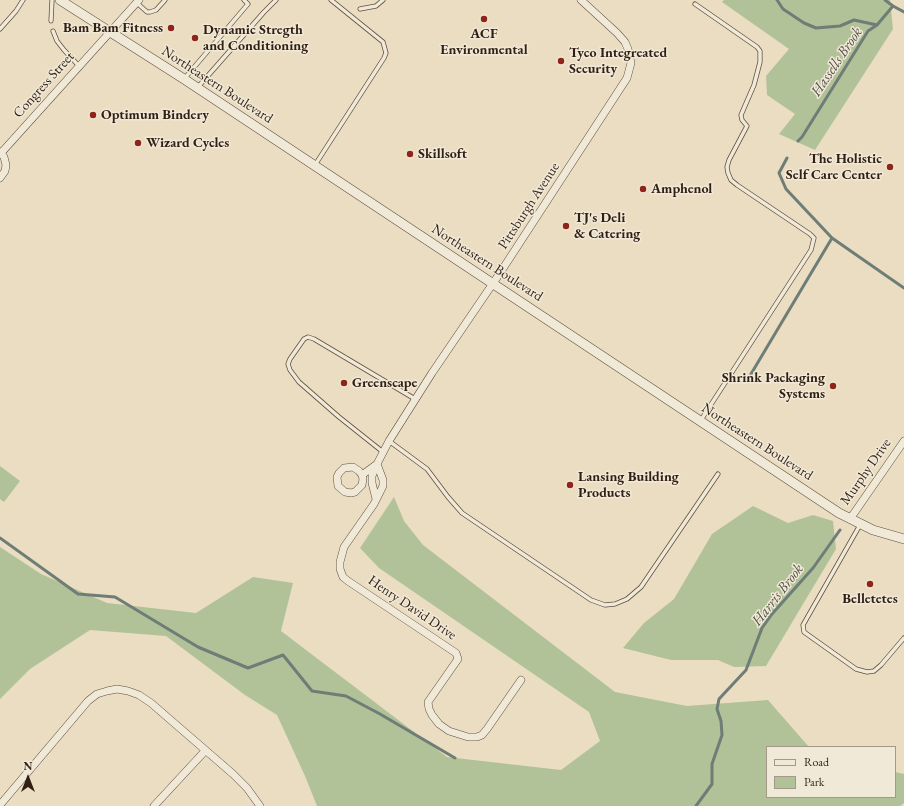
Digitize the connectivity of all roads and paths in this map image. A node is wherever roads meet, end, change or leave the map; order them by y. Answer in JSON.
{"nodes":[{"id":1,"x":22,"y":0,"type":"edge"},
{"id":2,"x":52,"y":0,"type":"edge"},
{"id":3,"x":60,"y":0,"type":"edge"},
{"id":4,"x":165,"y":0,"type":"edge"},
{"id":5,"x":244,"y":0,"type":"edge"},
{"id":6,"x":276,"y":0,"type":"edge"},
{"id":7,"x":331,"y":0,"type":"edge"},
{"id":8,"x":383,"y":0,"type":"edge"},
{"id":9,"x":581,"y":0,"type":"edge"},
{"id":10,"x":138,"y":1,"type":"edge"},
{"id":11,"x":695,"y":4,"type":"dead end"},
{"id":12,"x":360,"y":10,"type":"dead end"},
{"id":13,"x":51,"y":21,"type":"dead end"},
{"id":14,"x":0,"y":29,"type":"edge"},
{"id":15,"x":53,"y":31,"type":"dead end"},
{"id":16,"x":111,"y":33,"type":"junction"},
{"id":17,"x":79,"y":66,"type":"junction"},
{"id":18,"x":184,"y":79,"type":"junction"},
{"id":19,"x":197,"y":88,"type":"junction"},
{"id":20,"x":0,"y":152,"type":"edge"},
{"id":21,"x":314,"y":166,"type":"junction"},
{"id":22,"x":0,"y":178,"type":"edge"},
{"id":23,"x":492,"y":284,"type":"junction"},
{"id":24,"x":415,"y":399,"type":"junction"},
{"id":25,"x":700,"y":421,"type":"junction"},
{"id":26,"x":389,"y":441,"type":"junction"},
{"id":27,"x":904,"y":441,"type":"edge"},
{"id":28,"x":383,"y":452,"type":"junction"},
{"id":29,"x":377,"y":464,"type":"junction"},
{"id":30,"x":718,"y":474,"type":"dead end"},
{"id":31,"x":362,"y":475,"type":"dead end"},
{"id":32,"x":376,"y":499,"type":"junction"},
{"id":33,"x":850,"y":519,"type":"junction"},
{"id":34,"x":861,"y":524,"type":"junction"},
{"id":35,"x":904,"y":540,"type":"edge"},
{"id":36,"x":904,"y":638,"type":"edge"},
{"id":37,"x":521,"y":680,"type":"dead end"},
{"id":38,"x":205,"y":751,"type":"junction"},
{"id":39,"x":0,"y":805,"type":"edge"},
{"id":40,"x":154,"y":806,"type":"edge"},
{"id":41,"x":260,"y":806,"type":"edge"}],
"edges":[{"from":1,"to":14,"type":"lane"},
{"from":2,"to":13,"type":"lane"},
{"from":3,"to":16,"type":"street","name":"Northeastern Boulevard"},
{"from":4,"to":10,"type":"lane"},
{"from":5,"to":18,"type":"lane"},
{"from":6,"to":19,"type":"lane"},
{"from":7,"to":21,"type":"lane"},
{"from":8,"to":12,"type":"lane"},
{"from":9,"to":23,"type":"street","name":"Pittsburgh Avenue"},
{"from":10,"to":16,"type":"street","name":"Congress Street"},
{"from":11,"to":25,"type":"lane"},
{"from":15,"to":17,"type":"lane"},
{"from":16,"to":17,"type":"street","name":"Congress Street"},
{"from":16,"to":18,"type":"street","name":"Northeastern Boulevard"},
{"from":17,"to":20,"type":"street","name":"Congress Street"},
{"from":18,"to":19,"type":"street","name":"Northeastern Boulevard"},
{"from":19,"to":21,"type":"street","name":"Northeastern Boulevard"},
{"from":20,"to":22,"type":"street","name":"Congress Street"},
{"from":21,"to":23,"type":"street","name":"Northeastern Boulevard"},
{"from":23,"to":24,"type":"street","name":"Pittsburgh Avenue"},
{"from":23,"to":25,"type":"street","name":"Northeastern Boulevard"},
{"from":24,"to":26,"type":"street","name":"Pittsburgh Avenue"},
{"from":24,"to":28,"type":"lane"},
{"from":25,"to":33,"type":"street","name":"Northeastern Boulevard"},
{"from":26,"to":28,"type":"street","name":"Pittsburgh Avenue"},
{"from":26,"to":30,"type":"lane"},
{"from":27,"to":33,"type":"street","name":"Murphy Drive"},
{"from":28,"to":29,"type":"street","name":"Pittsburgh Avenue"},
{"from":29,"to":31,"type":"street","name":"Pittsburgh Avenue"},
{"from":29,"to":32,"type":"street"},
{"from":29,"to":32,"type":"street","name":"Henry David Drive"},
{"from":32,"to":37,"type":"street","name":"Henry David Drive"},
{"from":33,"to":34,"type":"street","name":"Northeastern Boulevard"},
{"from":34,"to":35,"type":"street","name":"Northeastern Boulevard"},
{"from":34,"to":36,"type":"lane"},
{"from":38,"to":39,"type":"street"},
{"from":38,"to":40,"type":"street"},
{"from":38,"to":41,"type":"street"}]}
